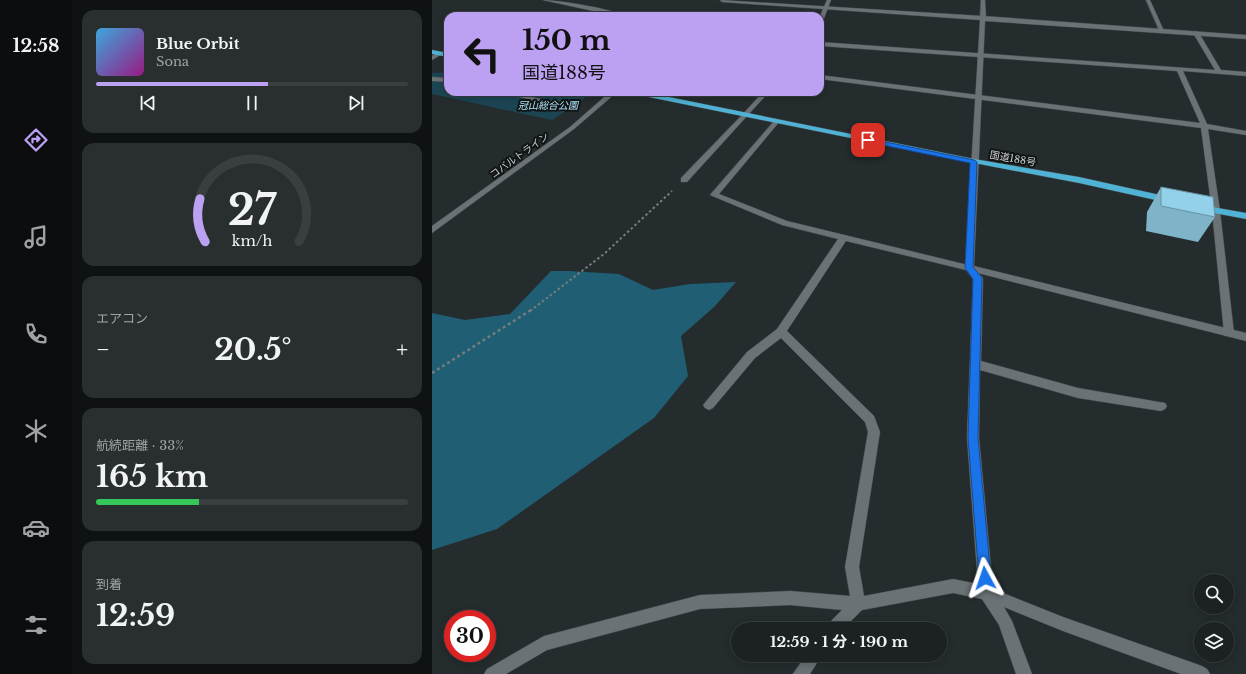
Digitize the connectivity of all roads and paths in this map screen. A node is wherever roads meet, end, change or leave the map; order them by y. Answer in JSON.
{"nodes":[{"id":1,"x":545,"y":0,"type":"edge"},
{"id":2,"x":722,"y":0,"type":"edge"},
{"id":3,"x":829,"y":0,"type":"edge"},
{"id":4,"x":983,"y":0,"type":"edge"},
{"id":5,"x":1148,"y":0,"type":"edge"},
{"id":6,"x":826,"y":8,"type":"junction"},
{"id":7,"x":605,"y":12,"type":"edge"},
{"id":8,"x":824,"y":12,"type":"edge"},
{"id":9,"x":983,"y":18,"type":"junction"},
{"id":10,"x":1162,"y":30,"type":"junction"},
{"id":11,"x":1196,"y":33,"type":"junction"},
{"id":12,"x":1246,"y":37,"type":"edge"},
{"id":13,"x":824,"y":44,"type":"edge"},
{"id":14,"x":432,"y":52,"type":"edge"},
{"id":15,"x":440,"y":53,"type":"junction"},
{"id":16,"x":444,"y":54,"type":"edge"},
{"id":17,"x":981,"y":55,"type":"junction"},
{"id":18,"x":432,"y":58,"type":"edge"},
{"id":19,"x":1179,"y":69,"type":"junction"},
{"id":20,"x":1219,"y":72,"type":"junction"},
{"id":21,"x":1246,"y":74,"type":"edge"},
{"id":22,"x":824,"y":78,"type":"edge"},
{"id":23,"x":432,"y":79,"type":"edge"},
{"id":24,"x":444,"y":80,"type":"edge"},
{"id":25,"x":521,"y":96,"type":"edge"},
{"id":26,"x":609,"y":96,"type":"edge"},
{"id":27,"x":653,"y":96,"type":"edge"},
{"id":28,"x":762,"y":96,"type":"edge"},
{"id":29,"x":978,"y":97,"type":"junction"},
{"id":30,"x":558,"y":104,"type":"dead end"},
{"id":31,"x":745,"y":115,"type":"junction"},
{"id":32,"x":777,"y":121,"type":"junction"},
{"id":33,"x":1204,"y":126,"type":"junction"},
{"id":34,"x":1246,"y":133,"type":"edge"},
{"id":35,"x":974,"y":162,"type":"junction"},
{"id":36,"x":684,"y":180,"type":"joint"},
{"id":37,"x":1178,"y":202,"type":"edge"},
{"id":38,"x":1193,"y":206,"type":"edge"},
{"id":39,"x":1216,"y":211,"type":"junction"},
{"id":40,"x":1246,"y":216,"type":"edge"},
{"id":41,"x":432,"y":230,"type":"edge"},
{"id":42,"x":844,"y":237,"type":"junction"},
{"id":43,"x":969,"y":268,"type":"junction"},
{"id":44,"x":781,"y":332,"type":"junction"},
{"id":45,"x":1229,"y":333,"type":"junction"},
{"id":46,"x":1246,"y":337,"type":"edge"},
{"id":47,"x":975,"y":364,"type":"junction"},
{"id":48,"x":432,"y":373,"type":"edge"},
{"id":49,"x":709,"y":405,"type":"dead end"},
{"id":50,"x":1161,"y":406,"type":"dead end"},
{"id":51,"x":986,"y":594,"type":"junction"},
{"id":52,"x":858,"y":604,"type":"junction"},
{"id":53,"x":840,"y":622,"type":"edge"},
{"id":54,"x":810,"y":662,"type":"edge"},
{"id":55,"x":492,"y":674,"type":"edge"},
{"id":56,"x":801,"y":674,"type":"edge"},
{"id":57,"x":1024,"y":674,"type":"edge"},
{"id":58,"x":1202,"y":674,"type":"edge"}],
"edges":[{"from":1,"to":7,"type":"street"},
{"from":2,"to":6,"type":"street"},
{"from":3,"to":6,"type":"street"},
{"from":4,"to":9,"type":"street"},
{"from":5,"to":10,"type":"street"},
{"from":6,"to":8,"type":"street"},
{"from":6,"to":9,"type":"street"},
{"from":9,"to":10,"type":"street"},
{"from":9,"to":17,"type":"street"},
{"from":10,"to":11,"type":"street"},
{"from":11,"to":12,"type":"street"},
{"from":11,"to":20,"type":"street"},
{"from":13,"to":17,"type":"street"},
{"from":14,"to":15,"type":"highway"},
{"from":15,"to":16,"type":"highway"},
{"from":15,"to":18,"type":"street"},
{"from":17,"to":19,"type":"street"},
{"from":17,"to":29,"type":"street"},
{"from":19,"to":20,"type":"street"},
{"from":19,"to":33,"type":"street"},
{"from":20,"to":21,"type":"street"},
{"from":22,"to":29,"type":"street"},
{"from":23,"to":24,"type":"street"},
{"from":25,"to":30,"type":"street"},
{"from":26,"to":41,"type":"street","name":"コバルトライン"},
{"from":27,"to":31,"type":"highway","name":"国道188号"},
{"from":28,"to":31,"type":"street"},
{"from":29,"to":33,"type":"street"},
{"from":29,"to":35,"type":"street"},
{"from":31,"to":32,"type":"highway","name":"国道188号"},
{"from":31,"to":36,"type":"street"},
{"from":32,"to":35,"type":"highway","name":"国道188号"},
{"from":32,"to":42,"type":"street"},
{"from":33,"to":34,"type":"street"},
{"from":33,"to":39,"type":"street"},
{"from":35,"to":37,"type":"highway","name":"国道188号"},
{"from":35,"to":43,"type":"street"},
{"from":36,"to":48,"type":"path"},
{"from":38,"to":39,"type":"highway"},
{"from":39,"to":40,"type":"highway"},
{"from":39,"to":45,"type":"street"},
{"from":42,"to":43,"type":"street"},
{"from":42,"to":44,"type":"street"},
{"from":43,"to":45,"type":"street"},
{"from":43,"to":47,"type":"street"},
{"from":44,"to":49,"type":"street"},
{"from":44,"to":52,"type":"street"},
{"from":45,"to":46,"type":"street"},
{"from":47,"to":50,"type":"street"},
{"from":47,"to":51,"type":"street"},
{"from":51,"to":52,"type":"street"},
{"from":51,"to":57,"type":"street"},
{"from":51,"to":58,"type":"street"},
{"from":52,"to":53,"type":"street"},
{"from":52,"to":55,"type":"street"},
{"from":54,"to":56,"type":"street"}]}
